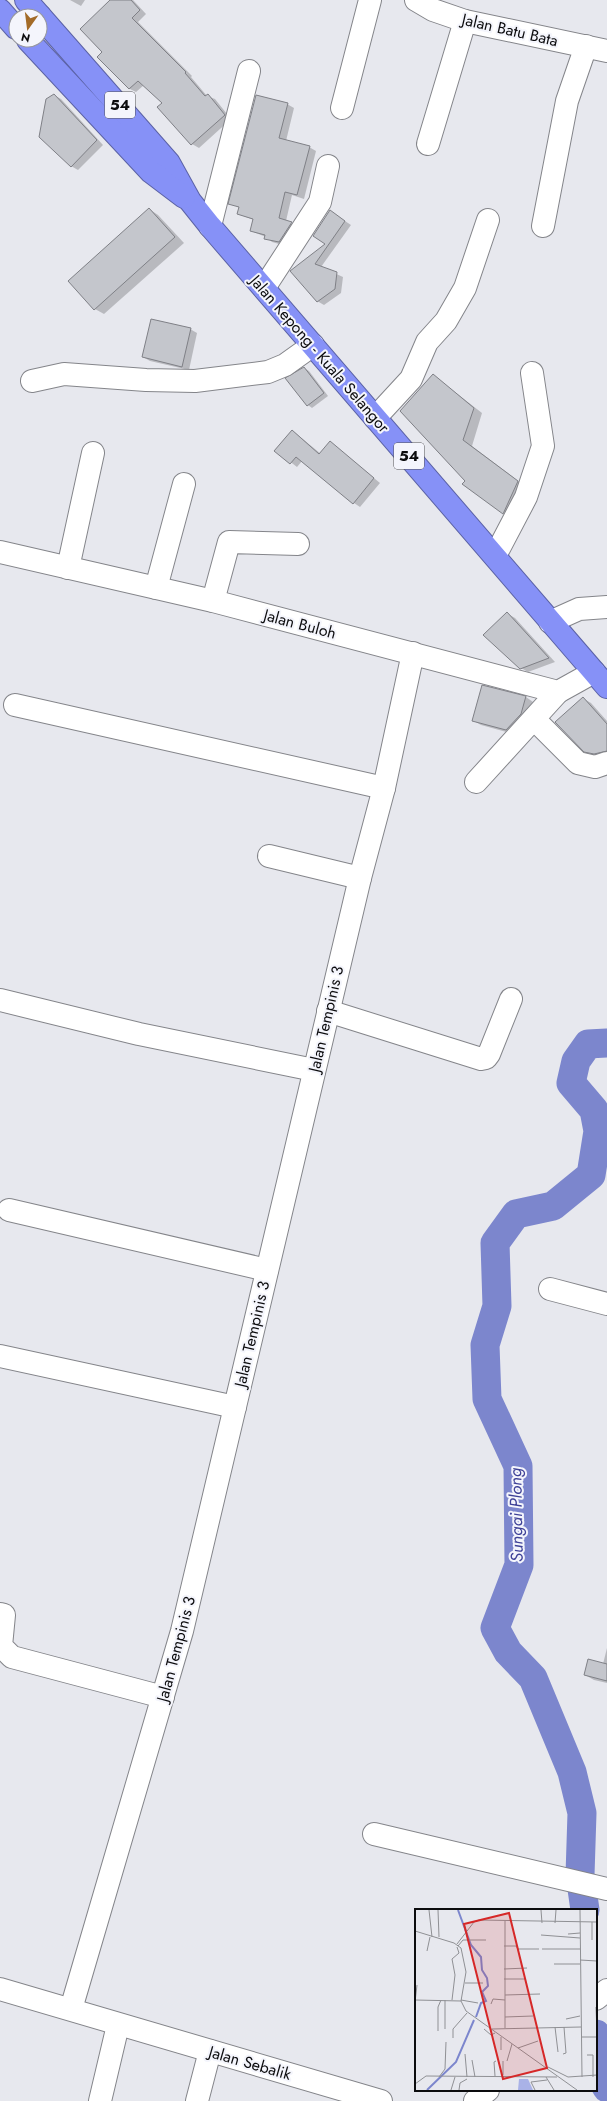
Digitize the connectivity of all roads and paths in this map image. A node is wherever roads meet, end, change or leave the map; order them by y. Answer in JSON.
{"nodes":[{"id":1,"x":26,"y":0,"type":"edge"},
{"id":2,"x":370,"y":0,"type":"edge"},
{"id":3,"x":416,"y":0,"type":"edge"},
{"id":4,"x":33,"y":8,"type":"edge"},
{"id":5,"x":465,"y":21,"type":"junction"},
{"id":6,"x":48,"y":25,"type":"edge"},
{"id":7,"x":586,"y":46,"type":"junction"},
{"id":8,"x":35,"y":48,"type":"edge"},
{"id":9,"x":607,"y":51,"type":"edge"},
{"id":10,"x":249,"y":71,"type":"dead end"},
{"id":11,"x":342,"y":108,"type":"dead end"},
{"id":12,"x":428,"y":144,"type":"dead end"},
{"id":13,"x":328,"y":166,"type":"dead end"},
{"id":14,"x":190,"y":202,"type":"junction"},
{"id":15,"x":488,"y":220,"type":"dead end"},
{"id":16,"x":210,"y":226,"type":"junction"},
{"id":17,"x":543,"y":226,"type":"dead end"},
{"id":18,"x":264,"y":288,"type":"junction"},
{"id":19,"x":313,"y":345,"type":"junction"},
{"id":20,"x":532,"y":373,"type":"dead end"},
{"id":21,"x":32,"y":381,"type":"dead end"},
{"id":22,"x":375,"y":418,"type":"junction"},
{"id":23,"x":93,"y":453,"type":"dead end"},
{"id":24,"x":184,"y":484,"type":"dead end"},
{"id":25,"x":298,"y":544,"type":"dead end"},
{"id":26,"x":0,"y":552,"type":"edge"},
{"id":27,"x":494,"y":556,"type":"junction"},
{"id":28,"x":68,"y":568,"type":"junction"},
{"id":29,"x":156,"y":588,"type":"junction"},
{"id":30,"x":213,"y":601,"type":"junction"},
{"id":31,"x":607,"y":607,"type":"edge"},
{"id":32,"x":550,"y":622,"type":"junction"},
{"id":33,"x":413,"y":654,"type":"junction"},
{"id":34,"x":601,"y":680,"type":"edge"},
{"id":35,"x":558,"y":692,"type":"junction"},
{"id":36,"x":15,"y":704,"type":"dead end"},
{"id":37,"x":534,"y":719,"type":"junction"},
{"id":38,"x":607,"y":763,"type":"edge"},
{"id":39,"x":476,"y":782,"type":"dead end"},
{"id":40,"x":384,"y":788,"type":"junction"},
{"id":41,"x":269,"y":856,"type":"dead end"},
{"id":42,"x":360,"y":878,"type":"junction"},
{"id":43,"x":511,"y":999,"type":"dead end"},
{"id":44,"x":0,"y":1000,"type":"edge"},
{"id":45,"x":328,"y":1011,"type":"junction"},
{"id":46,"x":314,"y":1070,"type":"junction"},
{"id":47,"x":9,"y":1210,"type":"dead end"},
{"id":48,"x":267,"y":1270,"type":"junction"},
{"id":49,"x":550,"y":1289,"type":"dead end"},
{"id":50,"x":607,"y":1304,"type":"edge"},
{"id":51,"x":0,"y":1356,"type":"edge"},
{"id":52,"x":235,"y":1407,"type":"junction"},
{"id":53,"x":0,"y":1614,"type":"edge"},
{"id":54,"x":162,"y":1697,"type":"junction"},
{"id":55,"x":374,"y":1834,"type":"dead end"},
{"id":56,"x":603,"y":1888,"type":"edge"},
{"id":57,"x":0,"y":1989,"type":"edge"},
{"id":58,"x":607,"y":1990,"type":"edge"},
{"id":59,"x":597,"y":1998,"type":"edge"},
{"id":60,"x":70,"y":2009,"type":"junction"},
{"id":61,"x":118,"y":2025,"type":"junction"},
{"id":62,"x":210,"y":2052,"type":"junction"},
{"id":63,"x":343,"y":2096,"type":"edge"},
{"id":64,"x":100,"y":2101,"type":"edge"},
{"id":65,"x":197,"y":2101,"type":"edge"},
{"id":66,"x":381,"y":2101,"type":"edge"}],
"edges":[{"from":1,"to":4,"type":"highway","name":"Jalan Kepong - Kuala Selangor","number":"54"},
{"from":2,"to":11,"type":"street"},
{"from":3,"to":5,"type":"street","name":"Jalan Batu Bata"},
{"from":5,"to":7,"type":"street","name":"Jalan Batu Bata"},
{"from":5,"to":12,"type":"street"},
{"from":6,"to":14,"type":"highway","name":"Jalan Kepong - Kuala Selangor","number":"54"},
{"from":7,"to":9,"type":"street","name":"Jalan Batu Bata"},
{"from":7,"to":17,"type":"street"},
{"from":8,"to":14,"type":"highway","name":"Jalan Kepong - Kuala Selangor","number":"54"},
{"from":10,"to":16,"type":"street"},
{"from":13,"to":18,"type":"street"},
{"from":14,"to":16,"type":"highway","name":"Jalan Kepong - Kuala Selangor","number":"54"},
{"from":15,"to":22,"type":"street"},
{"from":16,"to":18,"type":"highway","name":"Jalan Kepong - Kuala Selangor","number":"54"},
{"from":18,"to":19,"type":"highway","name":"Jalan Kepong - Kuala Selangor","number":"54"},
{"from":19,"to":21,"type":"street"},
{"from":19,"to":22,"type":"highway","name":"Jalan Kepong - Kuala Selangor","number":"54"},
{"from":20,"to":27,"type":"street"},
{"from":22,"to":27,"type":"highway","name":"Jalan Kepong - Kuala Selangor","number":"54"},
{"from":23,"to":28,"type":"street"},
{"from":24,"to":29,"type":"street"},
{"from":25,"to":30,"type":"street"},
{"from":26,"to":28,"type":"street","name":"Jalan Buloh"},
{"from":27,"to":32,"type":"highway","name":"Jalan Kepong - Kuala Selangor","number":"54"},
{"from":28,"to":29,"type":"street","name":"Jalan Buloh"},
{"from":29,"to":30,"type":"street","name":"Jalan Buloh"},
{"from":30,"to":33,"type":"street","name":"Jalan Buloh"},
{"from":31,"to":32,"type":"street"},
{"from":32,"to":34,"type":"highway","name":"Jalan Kepong - Kuala Selangor","number":"54"},
{"from":33,"to":35,"type":"street","name":"Jalan Buloh"},
{"from":33,"to":40,"type":"street","name":"Jalan Tempinis 3"},
{"from":34,"to":35,"type":"street"},
{"from":35,"to":37,"type":"street"},
{"from":36,"to":40,"type":"street"},
{"from":37,"to":38,"type":"street"},
{"from":37,"to":39,"type":"street"},
{"from":40,"to":42,"type":"street","name":"Jalan Tempinis 3"},
{"from":41,"to":42,"type":"street"},
{"from":42,"to":45,"type":"street","name":"Jalan Tempinis 3"},
{"from":43,"to":45,"type":"street"},
{"from":44,"to":46,"type":"street"},
{"from":45,"to":46,"type":"street","name":"Jalan Tempinis 3"},
{"from":46,"to":48,"type":"street","name":"Jalan Tempinis 3"},
{"from":47,"to":48,"type":"street"},
{"from":48,"to":52,"type":"street","name":"Jalan Tempinis 3"},
{"from":49,"to":50,"type":"street"},
{"from":51,"to":52,"type":"street"},
{"from":52,"to":54,"type":"street","name":"Jalan Tempinis 3"},
{"from":53,"to":54,"type":"street"},
{"from":54,"to":60,"type":"street","name":"Jalan Tempinis 3"},
{"from":55,"to":56,"type":"street"},
{"from":57,"to":60,"type":"street","name":"Jalan Sebalik"},
{"from":58,"to":59,"type":"street"},
{"from":60,"to":61,"type":"street","name":"Jalan Sebalik"},
{"from":61,"to":62,"type":"street","name":"Jalan Sebalik"},
{"from":61,"to":64,"type":"street"},
{"from":62,"to":63,"type":"street","name":"Jalan Sebalik"},
{"from":62,"to":65,"type":"street"},
{"from":63,"to":66,"type":"street","name":"Jalan Sebalik"}]}
